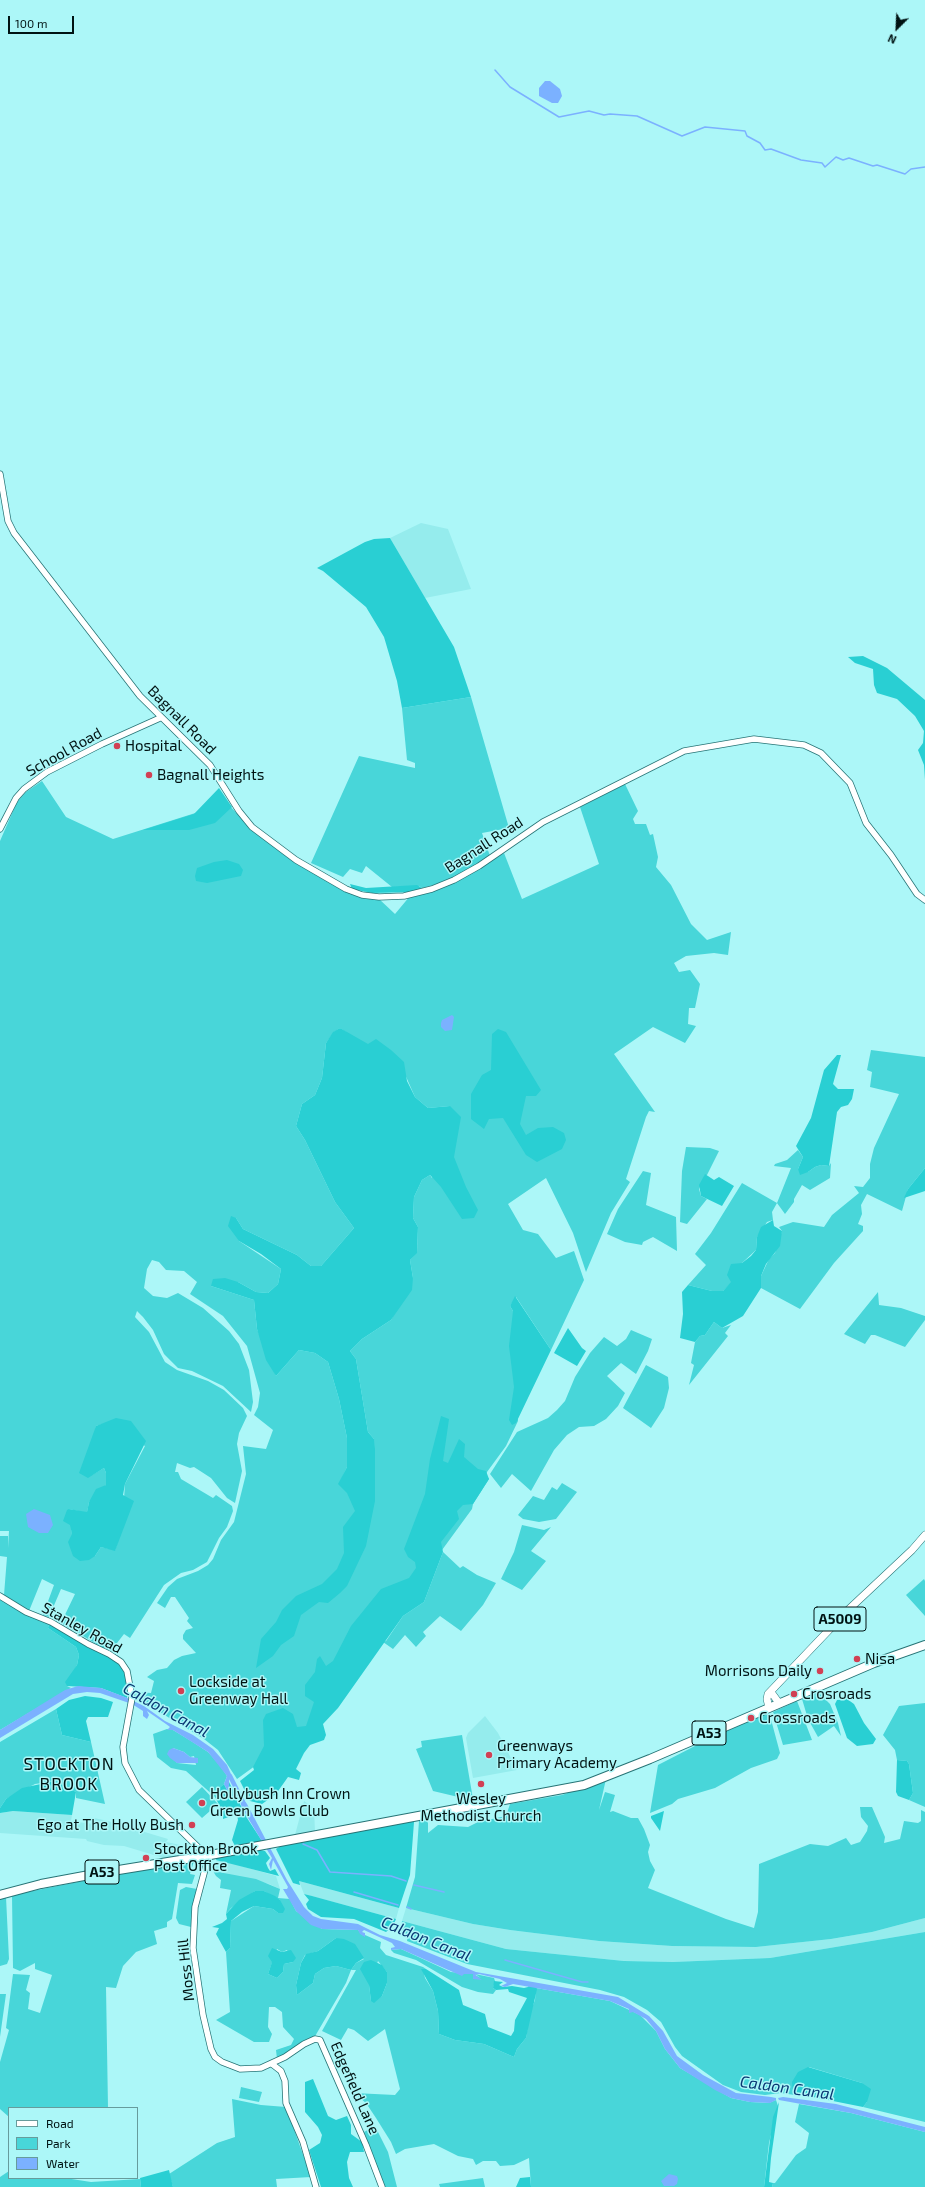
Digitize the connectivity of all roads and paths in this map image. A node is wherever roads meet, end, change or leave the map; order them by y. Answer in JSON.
{"nodes":[{"id":1,"x":0,"y":474,"type":"edge"},
{"id":2,"x":160,"y":718,"type":"junction"},
{"id":3,"x":0,"y":829,"type":"edge"},
{"id":4,"x":925,"y":900,"type":"edge"},
{"id":5,"x":925,"y":1535,"type":"edge"},
{"id":6,"x":0,"y":1596,"type":"edge"},
{"id":7,"x":925,"y":1645,"type":"edge"},
{"id":8,"x":771,"y":1692,"type":"junction"},
{"id":9,"x":779,"y":1703,"type":"junction"},
{"id":10,"x":769,"y":1708,"type":"junction"},
{"id":11,"x":205,"y":1856,"type":"junction"},
{"id":12,"x":0,"y":1895,"type":"edge"},
{"id":13,"x":215,"y":2057,"type":"joint"},
{"id":14,"x":272,"y":2064,"type":"junction"},
{"id":15,"x":316,"y":2187,"type":"edge"},
{"id":16,"x":382,"y":2187,"type":"edge"}],
"edges":[{"from":1,"to":2,"type":"street","name":"Bagnall Road"},
{"from":2,"to":3,"type":"street","name":"School Road"},
{"from":2,"to":4,"type":"street","name":"Bagnall Road"},
{"from":5,"to":8,"type":"main road","number":"A5009"},
{"from":6,"to":11,"type":"street","name":"Stanley Road"},
{"from":7,"to":9,"type":"highway","number":"A53"},
{"from":8,"to":9,"type":"main road"},
{"from":8,"to":10,"type":"main road"},
{"from":9,"to":10,"type":"highway","number":"A53"},
{"from":10,"to":11,"type":"highway","number":"A53"},
{"from":11,"to":12,"type":"highway","number":"A53"},
{"from":11,"to":13,"type":"street","name":"Moss Hill"},
{"from":13,"to":14,"type":"street","name":"Edgefield Lane"},
{"from":14,"to":15,"type":"street"},
{"from":14,"to":16,"type":"street","name":"Edgefield Lane"}]}
